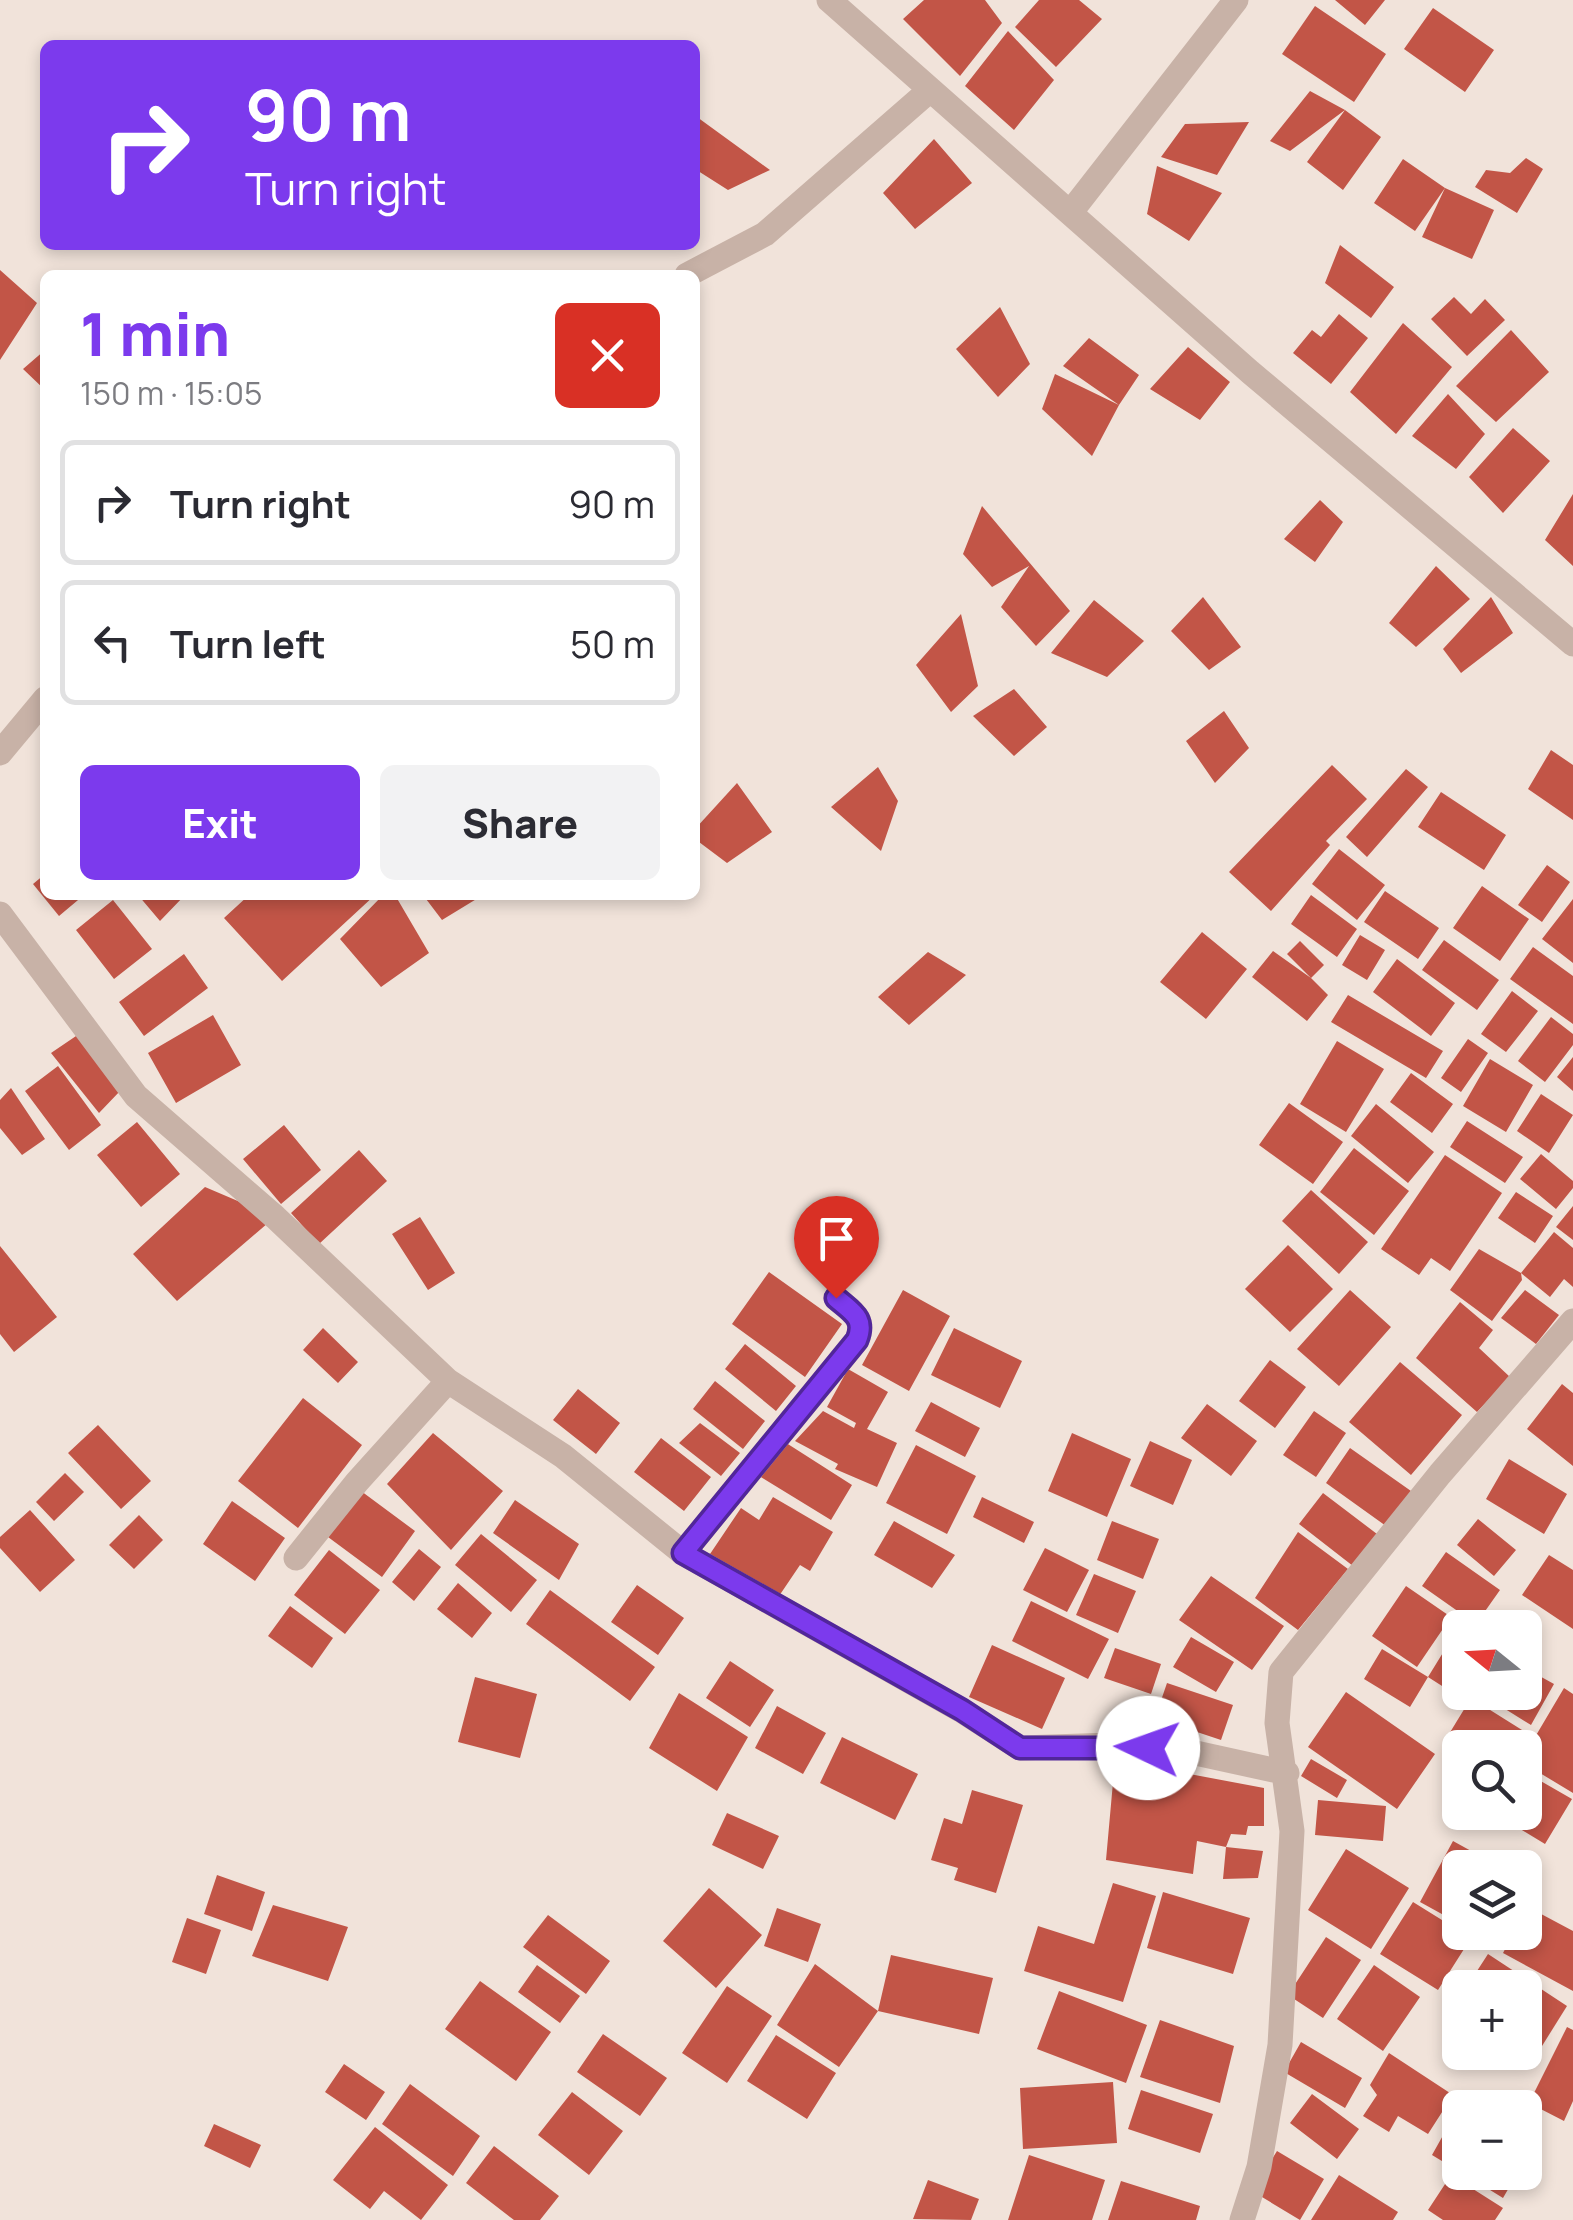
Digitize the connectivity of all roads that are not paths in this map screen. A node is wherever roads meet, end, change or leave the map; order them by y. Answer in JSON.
{"nodes":[{"id":1,"x":829,"y":0,"type":"edge"},
{"id":2,"x":1236,"y":0,"type":"edge"},
{"id":3,"x":930,"y":90,"type":"junction"},
{"id":4,"x":1070,"y":213,"type":"junction"},
{"id":5,"x":697,"y":270,"type":"edge"},
{"id":6,"x":1573,"y":644,"type":"edge"},
{"id":7,"x":40,"y":705,"type":"edge"},
{"id":8,"x":0,"y":753,"type":"edge"},
{"id":9,"x":0,"y":914,"type":"edge"},
{"id":10,"x":836,"y":1298,"type":"dead end"},
{"id":11,"x":1573,"y":1321,"type":"edge"},
{"id":12,"x":448,"y":1381,"type":"junction"},
{"id":13,"x":683,"y":1553,"type":"junction"},
{"id":14,"x":296,"y":1558,"type":"dead end"},
{"id":15,"x":1287,"y":1773,"type":"junction"},
{"id":16,"x":1242,"y":2220,"type":"edge"}],
"edges":[{"from":1,"to":3,"type":"street"},
{"from":2,"to":4,"type":"street"},
{"from":3,"to":4,"type":"street"},
{"from":3,"to":5,"type":"street"},
{"from":4,"to":6,"type":"street"},
{"from":7,"to":8,"type":"street"},
{"from":9,"to":12,"type":"street"},
{"from":10,"to":13,"type":"street"},
{"from":11,"to":15,"type":"street"},
{"from":12,"to":13,"type":"street"},
{"from":12,"to":14,"type":"street"},
{"from":13,"to":15,"type":"street"},
{"from":15,"to":16,"type":"street"}]}
